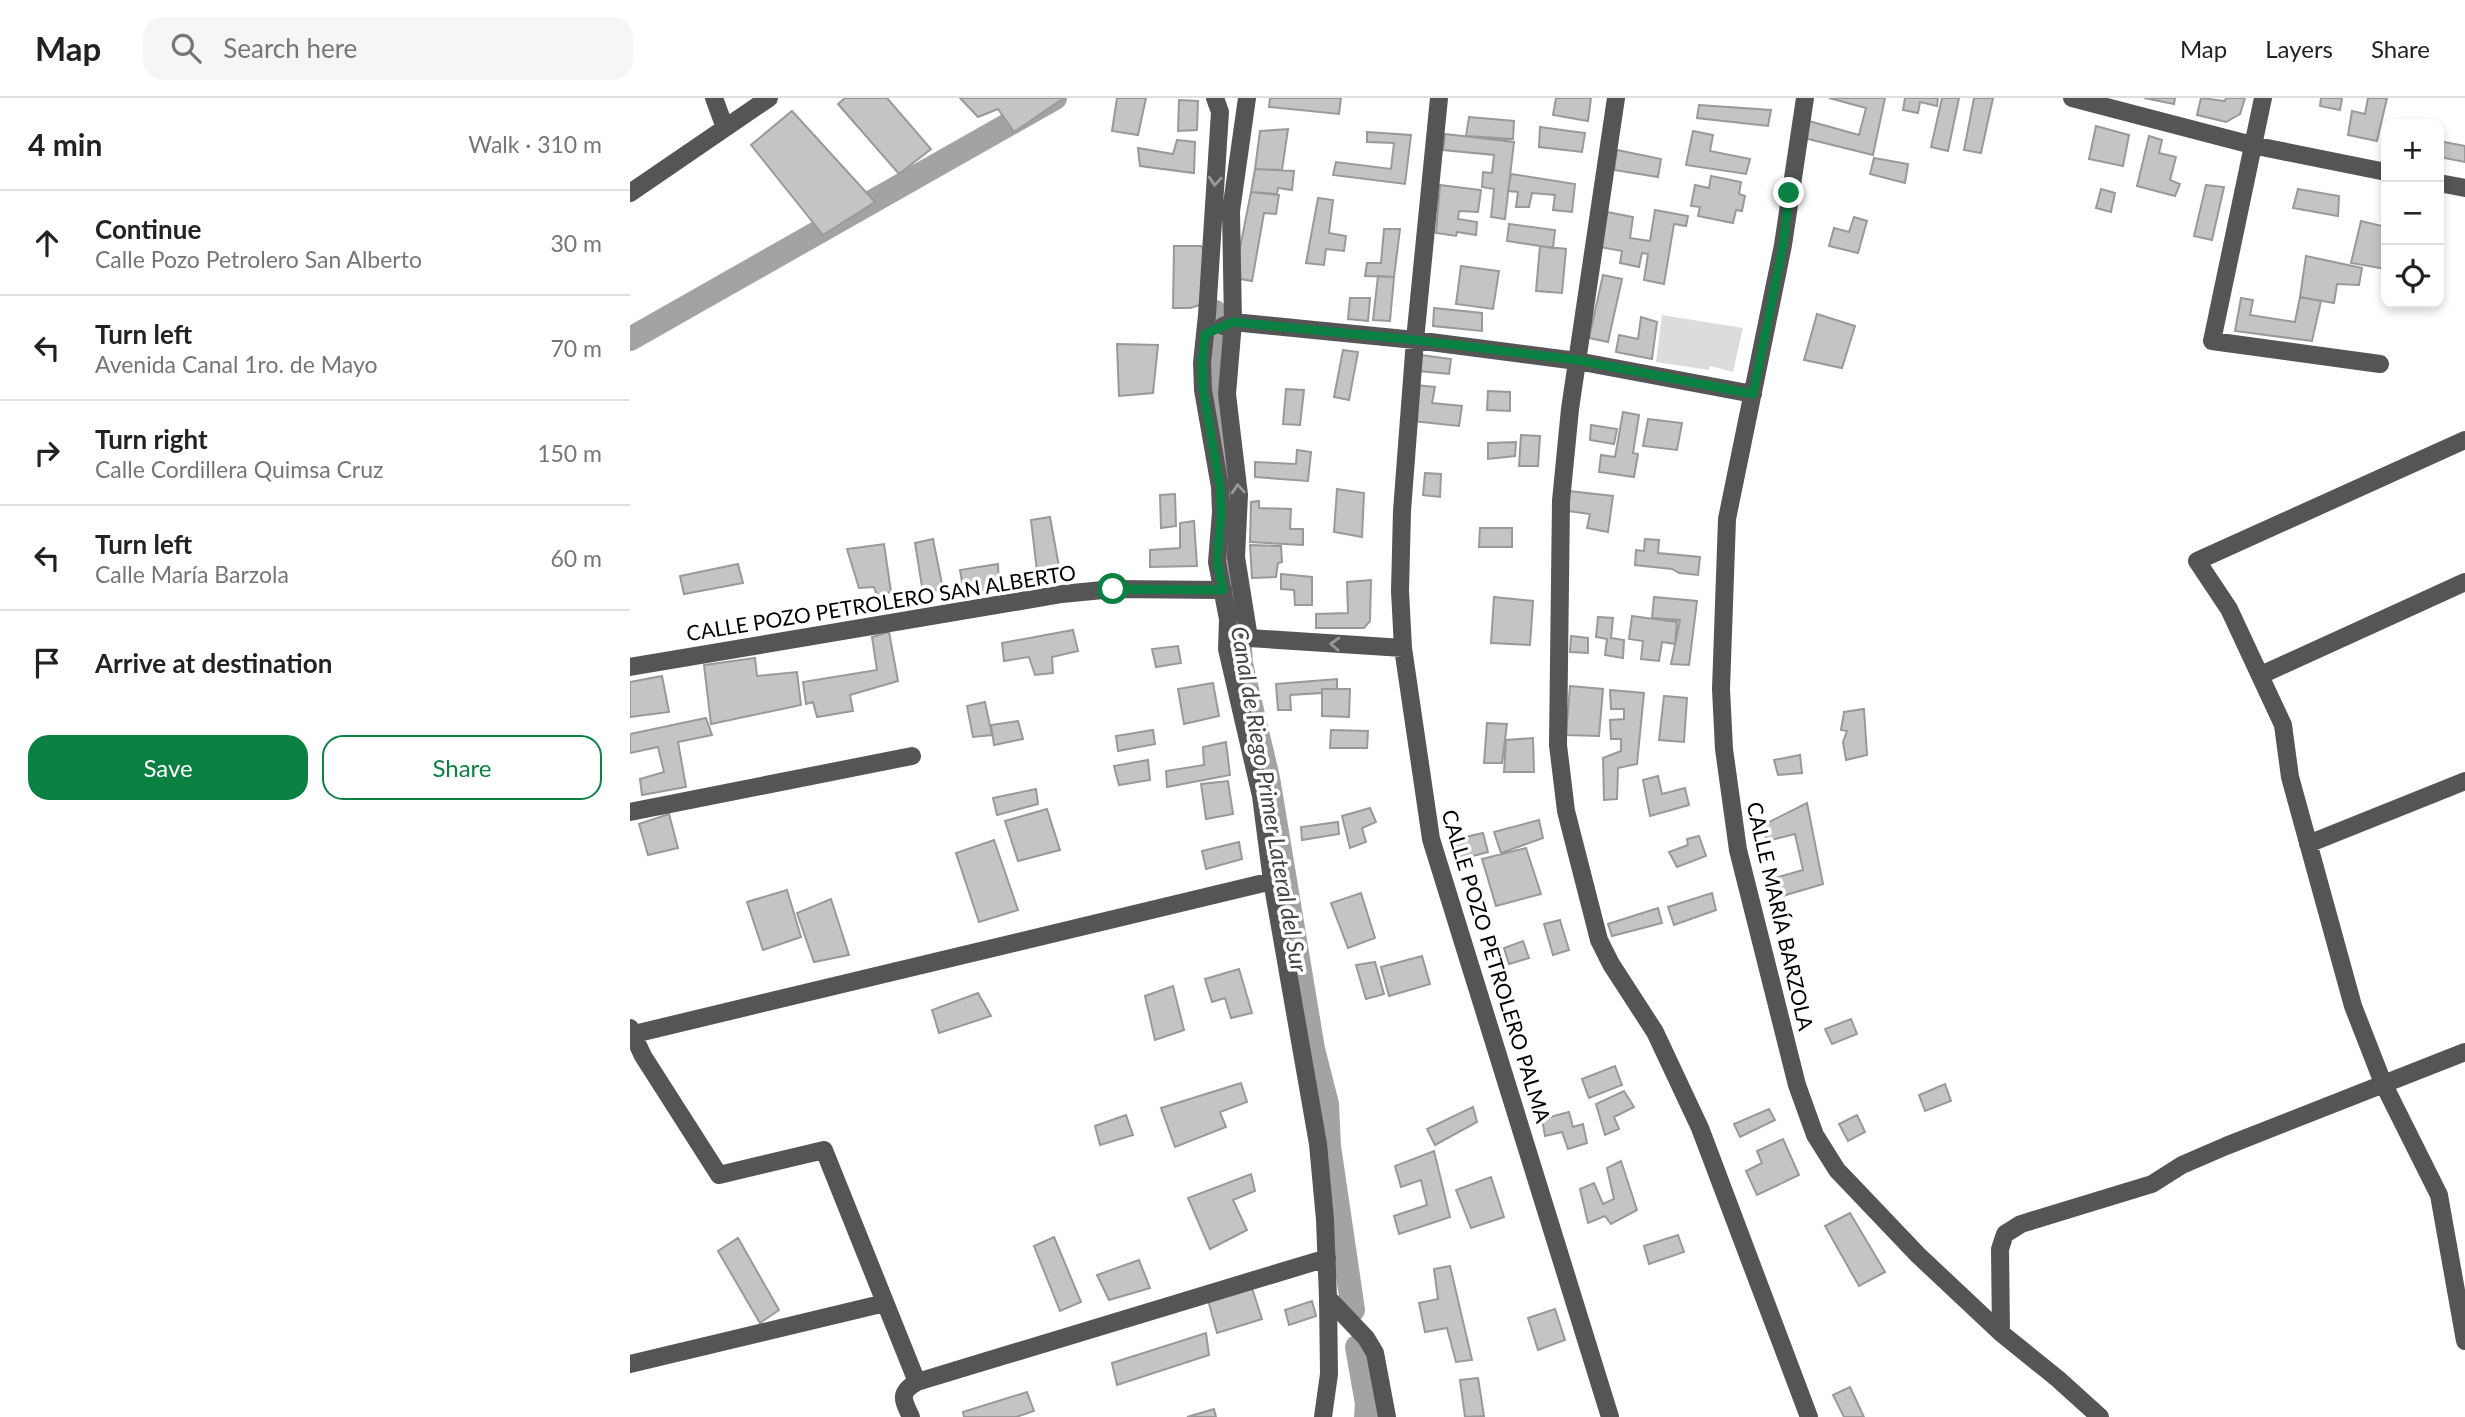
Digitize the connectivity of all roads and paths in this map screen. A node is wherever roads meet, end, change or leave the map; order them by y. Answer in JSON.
{"nodes":[{"id":1,"x":714,"y":98,"type":"edge"},
{"id":2,"x":769,"y":98,"type":"edge"},
{"id":3,"x":1247,"y":98,"type":"edge"},
{"id":4,"x":1439,"y":98,"type":"edge"},
{"id":5,"x":1616,"y":98,"type":"edge"},
{"id":6,"x":1805,"y":98,"type":"edge"},
{"id":7,"x":2072,"y":98,"type":"edge"},
{"id":8,"x":2263,"y":98,"type":"edge"},
{"id":9,"x":1217,"y":105,"type":"edge"},
{"id":10,"x":2129,"y":105,"type":"edge"},
{"id":11,"x":725,"y":128,"type":"junction"},
{"id":12,"x":2252,"y":145,"type":"junction"},
{"id":13,"x":2381,"y":171,"type":"edge"},
{"id":14,"x":2444,"y":184,"type":"edge"},
{"id":15,"x":2465,"y":188,"type":"edge"},
{"id":16,"x":630,"y":193,"type":"edge"},
{"id":17,"x":1233,"y":322,"type":"junction"},
{"id":18,"x":1205,"y":334,"type":"junction"},
{"id":19,"x":1415,"y":340,"type":"junction"},
{"id":20,"x":1577,"y":360,"type":"junction"},
{"id":21,"x":2380,"y":364,"type":"dead end"},
{"id":22,"x":1753,"y":394,"type":"junction"},
{"id":23,"x":2465,"y":440,"type":"edge"},
{"id":24,"x":2465,"y":583,"type":"edge"},
{"id":25,"x":1223,"y":590,"type":"junction"},
{"id":26,"x":1403,"y":648,"type":"junction"},
{"id":27,"x":630,"y":667,"type":"edge"},
{"id":28,"x":2261,"y":675,"type":"junction"},
{"id":29,"x":912,"y":756,"type":"dead end"},
{"id":30,"x":2465,"y":782,"type":"edge"},
{"id":31,"x":630,"y":812,"type":"edge"},
{"id":32,"x":2308,"y":844,"type":"junction"},
{"id":33,"x":1272,"y":881,"type":"junction"},
{"id":34,"x":631,"y":1032,"type":"edge"},
{"id":35,"x":2465,"y":1052,"type":"edge"},
{"id":36,"x":2383,"y":1083,"type":"junction"},
{"id":37,"x":1326,"y":1258,"type":"junction"},
{"id":38,"x":1328,"y":1298,"type":"junction"},
{"id":39,"x":885,"y":1303,"type":"junction"},
{"id":40,"x":2001,"y":1334,"type":"junction"},
{"id":41,"x":2465,"y":1341,"type":"edge"},
{"id":42,"x":630,"y":1364,"type":"edge"},
{"id":43,"x":917,"y":1382,"type":"junction"},
{"id":44,"x":911,"y":1417,"type":"edge"},
{"id":45,"x":1323,"y":1417,"type":"edge"},
{"id":46,"x":1387,"y":1417,"type":"edge"},
{"id":47,"x":1610,"y":1417,"type":"edge"},
{"id":48,"x":1809,"y":1417,"type":"edge"},
{"id":49,"x":2100,"y":1417,"type":"edge"}],
"edges":[{"from":1,"to":11,"type":"street"},
{"from":2,"to":11,"type":"street"},
{"from":3,"to":17,"type":"street"},
{"from":4,"to":19,"type":"street","name":"CALLE POZO PETROLERO PALMA"},
{"from":5,"to":20,"type":"street"},
{"from":6,"to":22,"type":"street","name":"CALLE MARÍA BARZOLA"},
{"from":7,"to":10,"type":"street"},
{"from":8,"to":12,"type":"street"},
{"from":9,"to":18,"type":"street","one_way":true},
{"from":10,"to":12,"type":"street"},
{"from":11,"to":16,"type":"street"},
{"from":12,"to":13,"type":"street"},
{"from":12,"to":21,"type":"street"},
{"from":14,"to":15,"type":"street"},
{"from":17,"to":18,"type":"street"},
{"from":17,"to":19,"type":"street"},
{"from":26,"to":17,"type":"street","one_way":true},
{"from":18,"to":25,"type":"street"},
{"from":19,"to":20,"type":"street"},
{"from":19,"to":26,"type":"street","name":"CALLE POZO PETROLERO PALMA"},
{"from":20,"to":22,"type":"street"},
{"from":20,"to":48,"type":"street"},
{"from":22,"to":40,"type":"street","name":"CALLE MARÍA BARZOLA"},
{"from":23,"to":28,"type":"street"},
{"from":24,"to":28,"type":"street"},
{"from":25,"to":27,"type":"street","name":"CALLE POZO PETROLERO SAN ALBERTO"},
{"from":25,"to":33,"type":"street"},
{"from":26,"to":47,"type":"street","name":"CALLE POZO PETROLERO PALMA"},
{"from":28,"to":32,"type":"street"},
{"from":29,"to":31,"type":"street"},
{"from":30,"to":32,"type":"street"},
{"from":32,"to":36,"type":"street"},
{"from":33,"to":34,"type":"street"},
{"from":33,"to":37,"type":"street"},
{"from":34,"to":39,"type":"street"},
{"from":35,"to":36,"type":"street"},
{"from":36,"to":40,"type":"street"},
{"from":36,"to":41,"type":"street"},
{"from":37,"to":38,"type":"street"},
{"from":37,"to":43,"type":"street"},
{"from":38,"to":45,"type":"street"},
{"from":38,"to":46,"type":"street"},
{"from":39,"to":42,"type":"street"},
{"from":39,"to":43,"type":"street"},
{"from":40,"to":49,"type":"street","name":"CALLE MARÍA BARZOLA"},
{"from":43,"to":44,"type":"street"}]}
